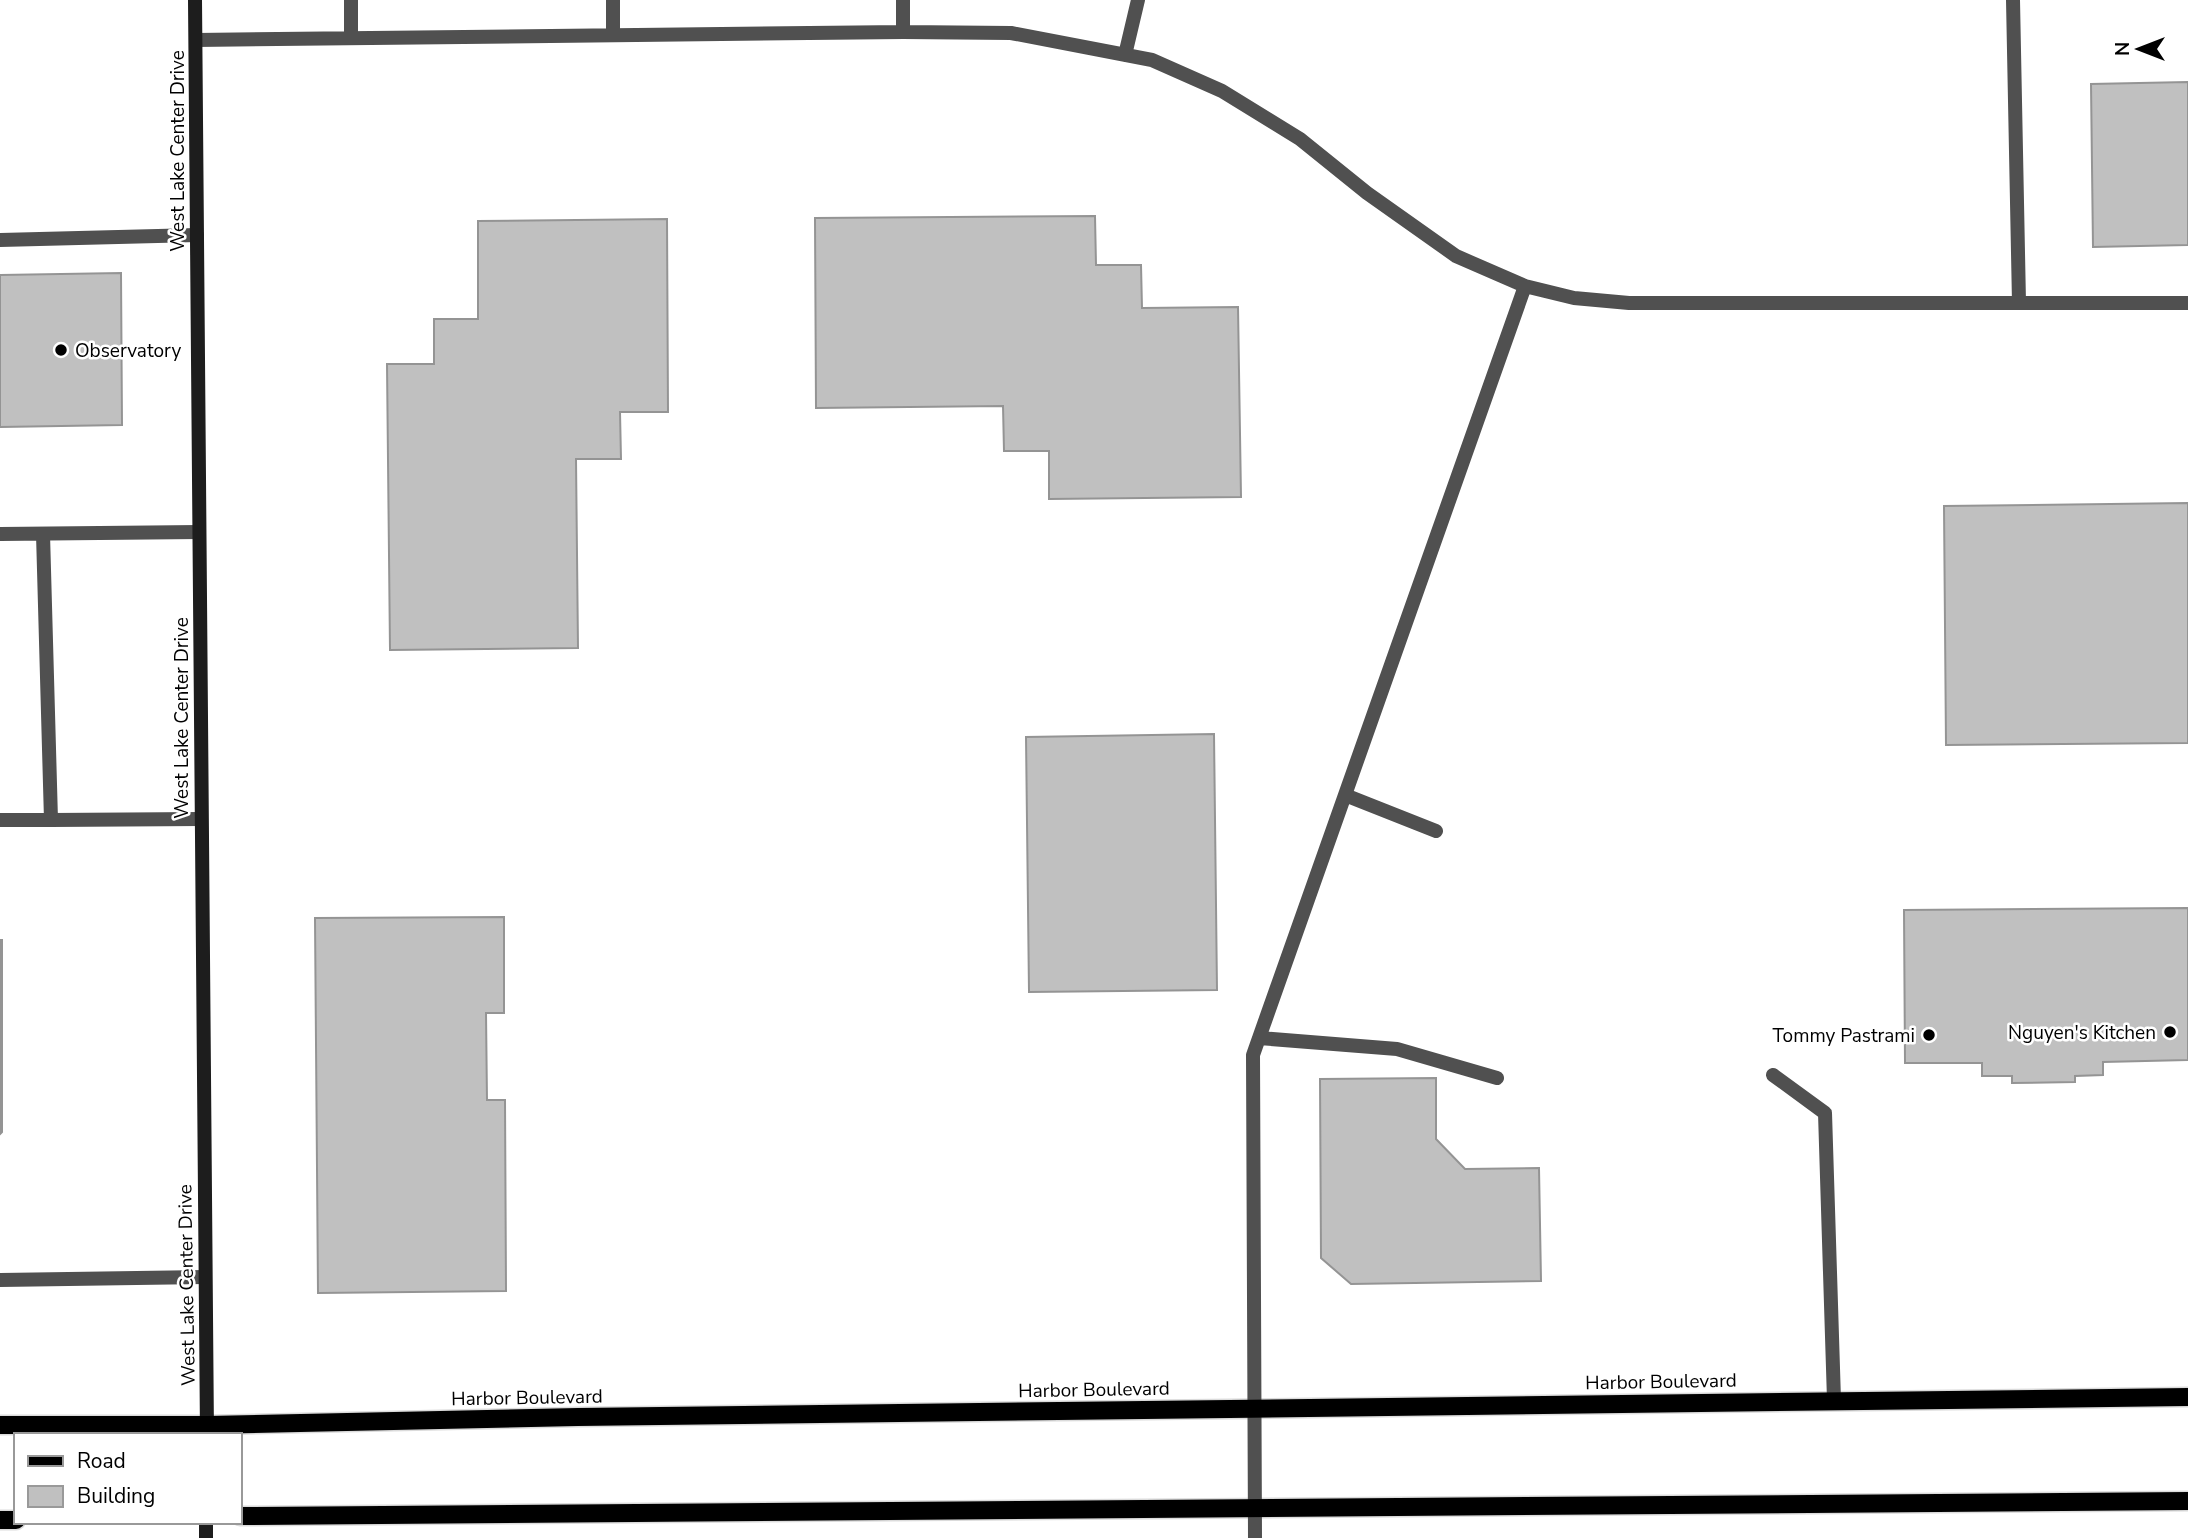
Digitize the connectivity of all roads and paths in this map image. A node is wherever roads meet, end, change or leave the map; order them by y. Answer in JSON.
{"nodes":[{"id":1,"x":195,"y":0,"type":"edge"},
{"id":2,"x":351,"y":0,"type":"edge"},
{"id":3,"x":613,"y":0,"type":"edge"},
{"id":4,"x":903,"y":0,"type":"edge"},
{"id":5,"x":1138,"y":0,"type":"edge"},
{"id":6,"x":2013,"y":0,"type":"edge"},
{"id":7,"x":903,"y":32,"type":"junction"},
{"id":8,"x":613,"y":35,"type":"junction"},
{"id":9,"x":351,"y":38,"type":"junction"},
{"id":10,"x":196,"y":40,"type":"junction"},
{"id":11,"x":1125,"y":55,"type":"junction"},
{"id":12,"x":197,"y":236,"type":"junction"},
{"id":13,"x":0,"y":240,"type":"edge"},
{"id":14,"x":1525,"y":286,"type":"junction"},
{"id":15,"x":2019,"y":303,"type":"junction"},
{"id":16,"x":2188,"y":303,"type":"edge"},
{"id":17,"x":199,"y":532,"type":"junction"},
{"id":18,"x":0,"y":534,"type":"edge"},
{"id":19,"x":43,"y":534,"type":"junction"},
{"id":20,"x":1345,"y":795,"type":"junction"},
{"id":21,"x":201,"y":819,"type":"junction"},
{"id":22,"x":0,"y":820,"type":"edge"},
{"id":23,"x":51,"y":820,"type":"junction"},
{"id":24,"x":1436,"y":831,"type":"dead end"},
{"id":25,"x":1259,"y":1038,"type":"junction"},
{"id":26,"x":1773,"y":1075,"type":"dead end"},
{"id":27,"x":1497,"y":1078,"type":"dead end"},
{"id":28,"x":205,"y":1277,"type":"junction"},
{"id":29,"x":0,"y":1280,"type":"edge"},
{"id":30,"x":2188,"y":1397,"type":"edge"},
{"id":31,"x":1834,"y":1400,"type":"junction"},
{"id":32,"x":1255,"y":1408,"type":"junction"},
{"id":33,"x":0,"y":1425,"type":"edge"},
{"id":34,"x":207,"y":1430,"type":"edge"},
{"id":35,"x":2188,"y":1501,"type":"edge"},
{"id":36,"x":1254,"y":1508,"type":"junction"},
{"id":37,"x":242,"y":1516,"type":"edge"},
{"id":38,"x":1255,"y":1538,"type":"edge"}],
"edges":[{"from":1,"to":10,"type":"street","name":"West Lake Center Drive"},
{"from":2,"to":9,"type":"lane"},
{"from":3,"to":8,"type":"lane"},
{"from":4,"to":7,"type":"lane"},
{"from":5,"to":11,"type":"lane"},
{"from":6,"to":15,"type":"lane"},
{"from":7,"to":8,"type":"lane"},
{"from":7,"to":11,"type":"lane"},
{"from":8,"to":9,"type":"lane"},
{"from":9,"to":10,"type":"lane"},
{"from":10,"to":12,"type":"street","name":"West Lake Center Drive"},
{"from":11,"to":14,"type":"lane"},
{"from":12,"to":13,"type":"lane"},
{"from":12,"to":17,"type":"street","name":"West Lake Center Drive"},
{"from":14,"to":15,"type":"lane"},
{"from":14,"to":20,"type":"lane"},
{"from":15,"to":16,"type":"lane"},
{"from":17,"to":19,"type":"lane"},
{"from":17,"to":21,"type":"street","name":"West Lake Center Drive"},
{"from":18,"to":19,"type":"lane"},
{"from":19,"to":23,"type":"lane"},
{"from":20,"to":24,"type":"lane"},
{"from":20,"to":25,"type":"lane"},
{"from":21,"to":23,"type":"lane"},
{"from":21,"to":28,"type":"street","name":"West Lake Center Drive"},
{"from":22,"to":23,"type":"lane"},
{"from":25,"to":27,"type":"lane"},
{"from":25,"to":32,"type":"lane"},
{"from":26,"to":31,"type":"lane"},
{"from":28,"to":29,"type":"lane"},
{"from":28,"to":34,"type":"street","name":"West Lake Center Drive"},
{"from":30,"to":31,"type":"main road","name":"Harbor Boulevard"},
{"from":31,"to":32,"type":"main road","name":"Harbor Boulevard"},
{"from":32,"to":34,"type":"main road","name":"Harbor Boulevard"},
{"from":32,"to":36,"type":"lane"},
{"from":33,"to":34,"type":"main road","name":"Harbor Boulevard"},
{"from":35,"to":36,"type":"main road"},
{"from":36,"to":37,"type":"main road"},
{"from":36,"to":38,"type":"lane"}]}
